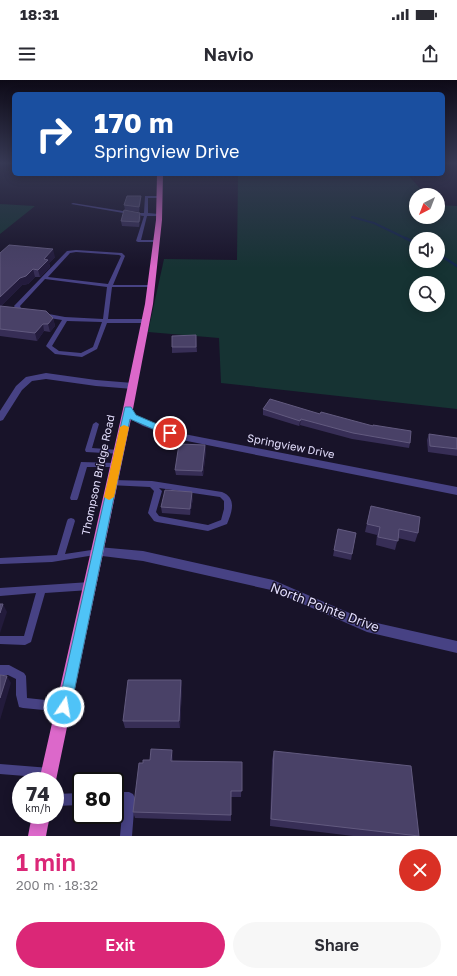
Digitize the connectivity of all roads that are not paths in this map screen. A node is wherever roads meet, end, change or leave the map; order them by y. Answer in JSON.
{"nodes":[{"id":1,"x":146,"y":197,"type":"edge"},
{"id":2,"x":159,"y":197,"type":"edge"},
{"id":3,"x":73,"y":204,"type":"dead end"},
{"id":4,"x":146,"y":214,"type":"junction"},
{"id":5,"x":159,"y":215,"type":"junction"},
{"id":6,"x":157,"y":241,"type":"junction"},
{"id":7,"x":45,"y":278,"type":"junction"},
{"id":8,"x":110,"y":286,"type":"junction"},
{"id":9,"x":152,"y":286,"type":"junction"},
{"id":10,"x":28,"y":313,"type":"edge"},
{"id":11,"x":35,"y":314,"type":"edge"},
{"id":12,"x":65,"y":319,"type":"junction"},
{"id":13,"x":105,"y":321,"type":"junction"},
{"id":14,"x":146,"y":321,"type":"junction"},
{"id":15,"x":133,"y":386,"type":"junction"},
{"id":16,"x":128,"y":409,"type":"junction"},
{"id":17,"x":0,"y":418,"type":"edge"},
{"id":18,"x":96,"y":424,"type":"dead end"},
{"id":19,"x":119,"y":452,"type":"junction"},
{"id":20,"x":116,"y":465,"type":"junction"},
{"id":21,"x":112,"y":482,"type":"junction"},
{"id":22,"x":152,"y":484,"type":"junction"},
{"id":23,"x":457,"y":491,"type":"edge"},
{"id":24,"x":74,"y":498,"type":"dead end"},
{"id":25,"x":71,"y":521,"type":"dead end"},
{"id":26,"x":98,"y":552,"type":"junction"},
{"id":27,"x":60,"y":558,"type":"junction"},
{"id":28,"x":0,"y":560,"type":"edge"},
{"id":29,"x":90,"y":586,"type":"junction"},
{"id":30,"x":41,"y":590,"type":"junction"},
{"id":31,"x":0,"y":592,"type":"edge"},
{"id":32,"x":0,"y":640,"type":"edge"},
{"id":33,"x":457,"y":647,"type":"edge"},
{"id":34,"x":0,"y":670,"type":"edge"},
{"id":35,"x":64,"y":707,"type":"junction"},
{"id":36,"x":0,"y":769,"type":"edge"},
{"id":37,"x":18,"y":772,"type":"edge"},
{"id":38,"x":50,"y":772,"type":"edge"},
{"id":39,"x":124,"y":798,"type":"edge"},
{"id":40,"x":39,"y":824,"type":"edge"},
{"id":41,"x":37,"y":836,"type":"edge"},
{"id":42,"x":126,"y":836,"type":"edge"}],
"edges":[{"from":1,"to":4,"type":"lane"},
{"from":2,"to":5,"type":"highway","name":"Thompson Bridge Road"},
{"from":3,"to":4,"type":"lane"},
{"from":4,"to":5,"type":"lane"},
{"from":4,"to":6,"type":"lane"},
{"from":5,"to":6,"type":"highway","name":"Thompson Bridge Road"},
{"from":6,"to":9,"type":"highway","name":"Thompson Bridge Road"},
{"from":7,"to":8,"type":"lane"},
{"from":7,"to":8,"type":"lane"},
{"from":7,"to":10,"type":"lane"},
{"from":8,"to":9,"type":"lane"},
{"from":8,"to":13,"type":"lane"},
{"from":9,"to":14,"type":"highway","name":"Thompson Bridge Road"},
{"from":11,"to":12,"type":"lane"},
{"from":12,"to":13,"type":"lane"},
{"from":12,"to":13,"type":"lane"},
{"from":13,"to":14,"type":"lane"},
{"from":14,"to":15,"type":"highway","name":"Thompson Bridge Road"},
{"from":15,"to":16,"type":"highway","name":"Thompson Bridge Road"},
{"from":15,"to":17,"type":"street"},
{"from":16,"to":19,"type":"highway","name":"Thompson Bridge Road"},
{"from":16,"to":23,"type":"street","name":"Springview Drive"},
{"from":18,"to":19,"type":"lane"},
{"from":19,"to":20,"type":"highway","name":"Thompson Bridge Road"},
{"from":20,"to":21,"type":"highway","name":"Thompson Bridge Road"},
{"from":20,"to":24,"type":"lane"},
{"from":21,"to":22,"type":"lane"},
{"from":21,"to":26,"type":"highway","name":"Thompson Bridge Road"},
{"from":22,"to":22,"type":"lane"},
{"from":25,"to":27,"type":"lane"},
{"from":26,"to":27,"type":"lane"},
{"from":26,"to":29,"type":"highway","name":"Thompson Bridge Road"},
{"from":26,"to":33,"type":"street","name":"North Pointe Drive"},
{"from":27,"to":28,"type":"lane"},
{"from":29,"to":30,"type":"lane"},
{"from":29,"to":35,"type":"highway","name":"Thompson Bridge Road"},
{"from":30,"to":31,"type":"lane"},
{"from":30,"to":32,"type":"lane"},
{"from":34,"to":35,"type":"lane"},
{"from":35,"to":38,"type":"highway","name":"Thompson Bridge Road"},
{"from":36,"to":37,"type":"lane"},
{"from":39,"to":42,"type":"lane"},
{"from":40,"to":41,"type":"highway"}]}
